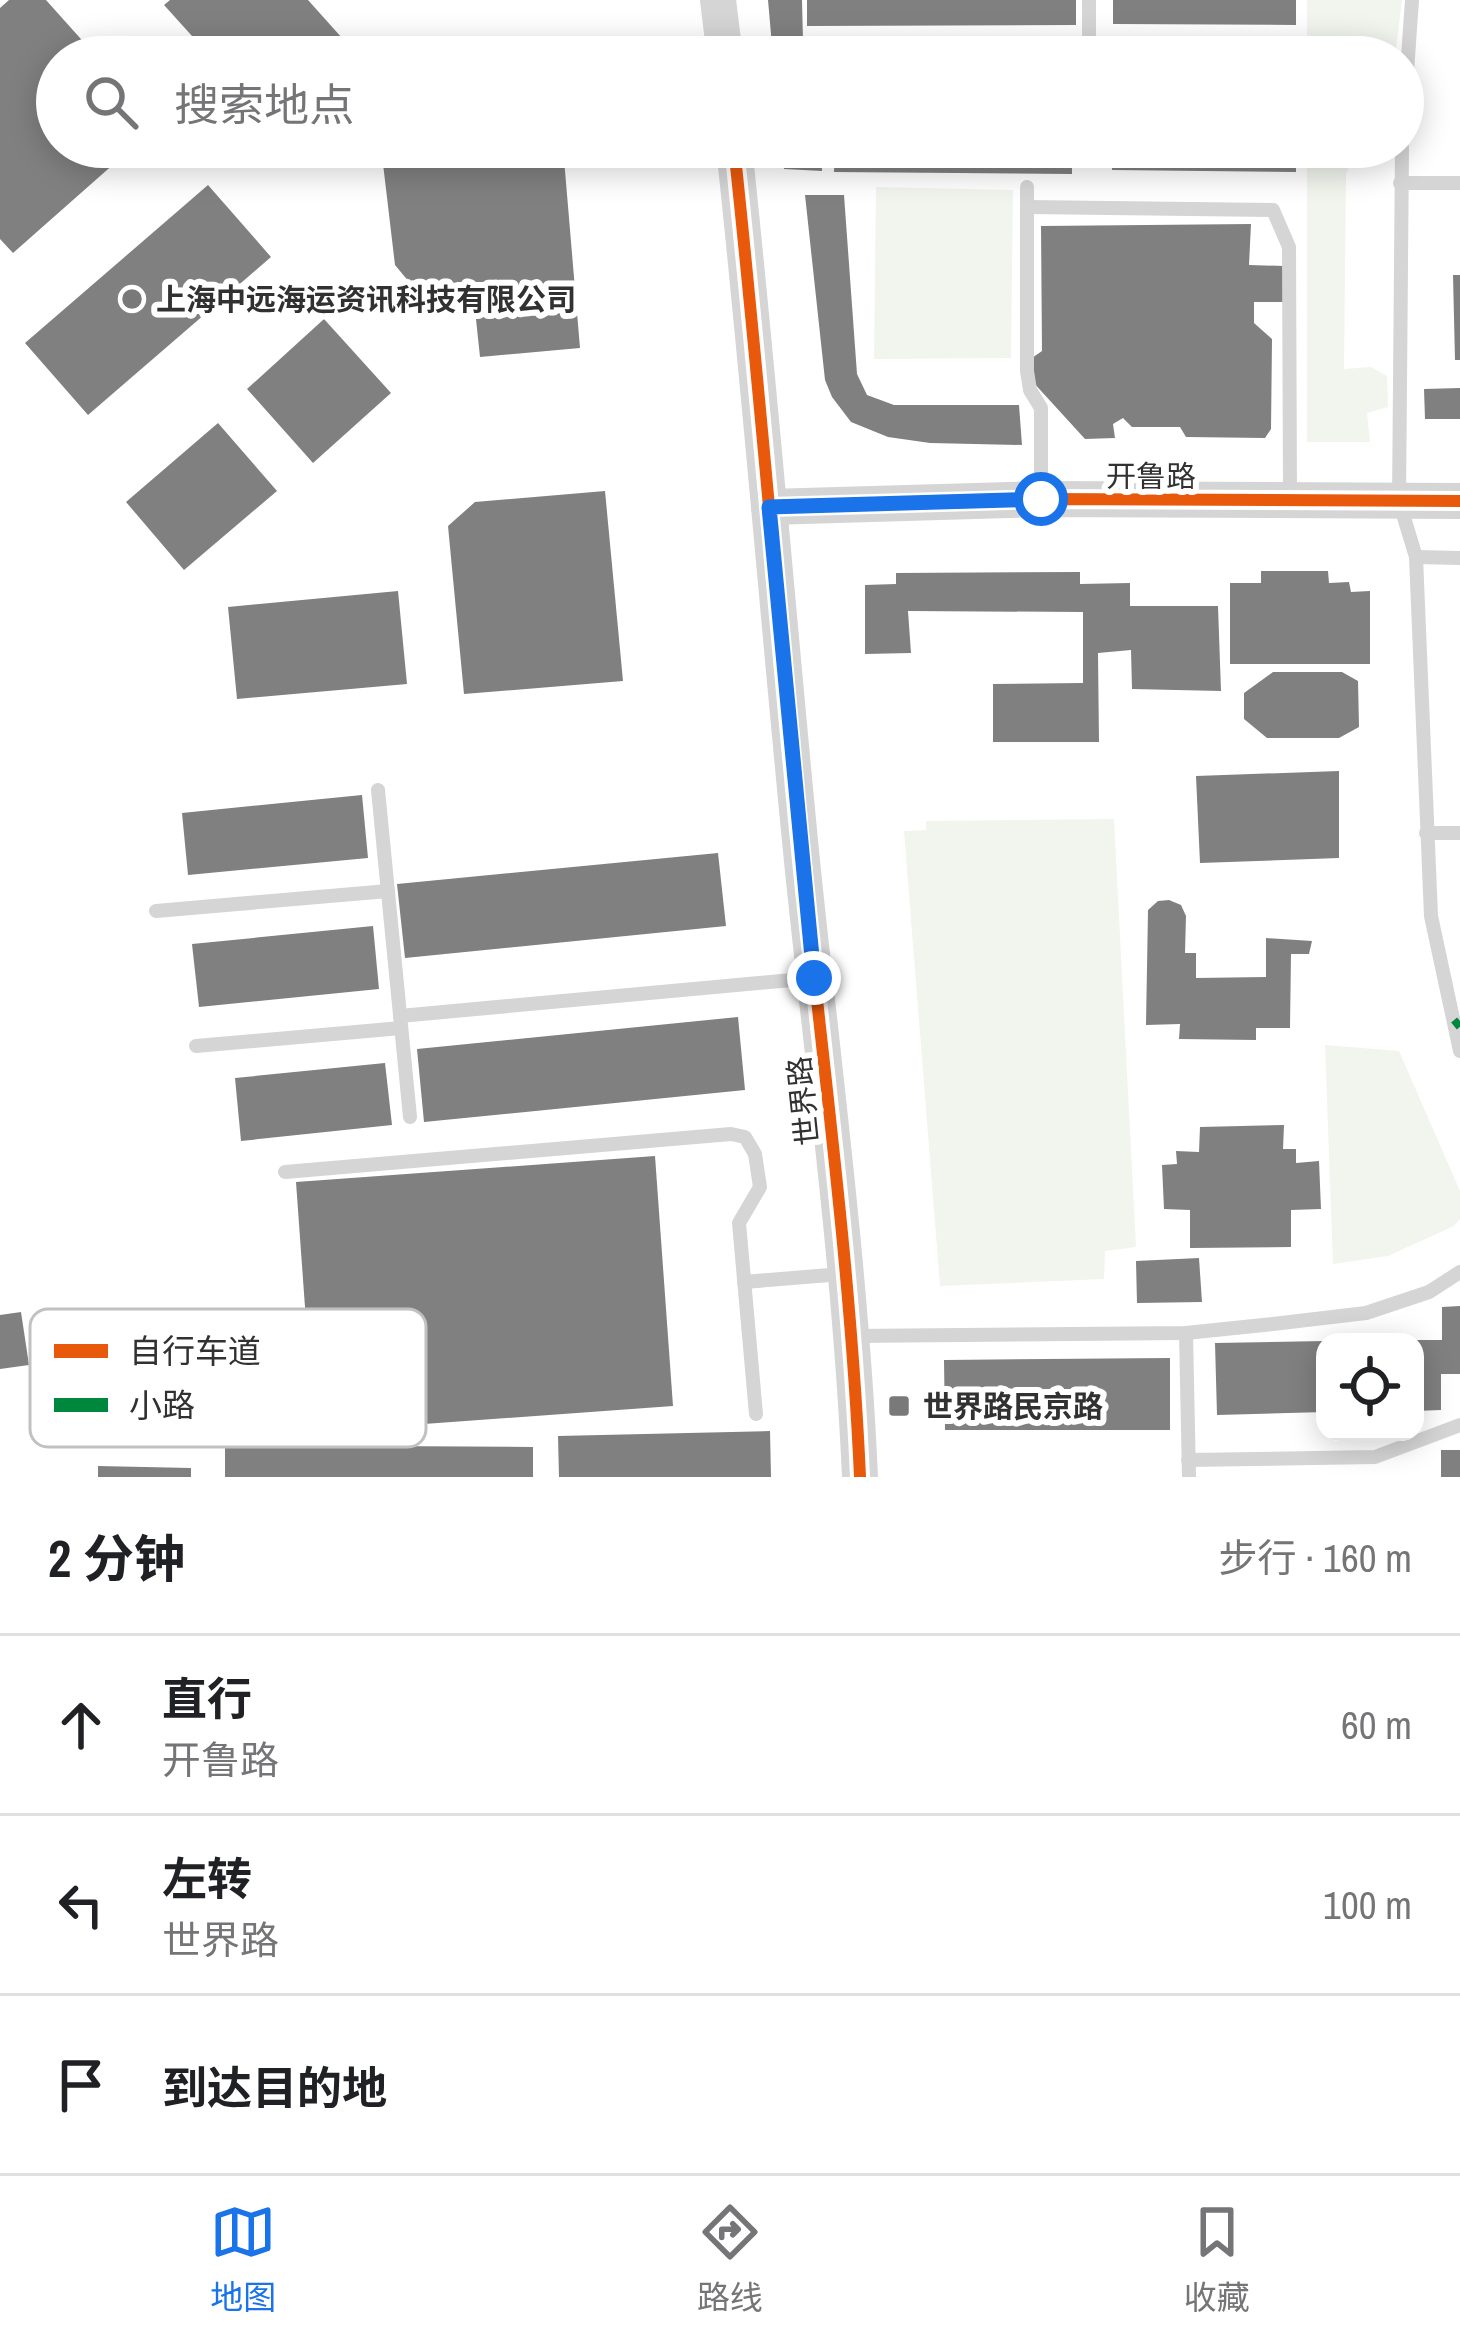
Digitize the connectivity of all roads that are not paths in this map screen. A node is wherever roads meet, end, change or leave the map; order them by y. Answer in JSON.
{"nodes":[{"id":1,"x":718,"y":0,"type":"edge"},
{"id":2,"x":1089,"y":0,"type":"edge"},
{"id":3,"x":1412,"y":0,"type":"edge"},
{"id":4,"x":722,"y":36,"type":"edge"},
{"id":5,"x":1090,"y":36,"type":"edge"},
{"id":6,"x":1409,"y":36,"type":"edge"},
{"id":7,"x":736,"y":168,"type":"edge"},
{"id":8,"x":1401,"y":168,"type":"edge"},
{"id":9,"x":1400,"y":183,"type":"junction"},
{"id":10,"x":1460,"y":183,"type":"edge"},
{"id":11,"x":1027,"y":187,"type":"dead end"},
{"id":12,"x":1027,"y":207,"type":"junction"},
{"id":13,"x":1041,"y":499,"type":"junction"},
{"id":14,"x":1290,"y":500,"type":"junction"},
{"id":15,"x":1399,"y":501,"type":"junction"},
{"id":16,"x":1460,"y":501,"type":"edge"},
{"id":17,"x":769,"y":507,"type":"junction"},
{"id":18,"x":1415,"y":557,"type":"junction"},
{"id":19,"x":1460,"y":558,"type":"edge"},
{"id":20,"x":378,"y":790,"type":"dead end"},
{"id":21,"x":1426,"y":833,"type":"junction"},
{"id":22,"x":1460,"y":833,"type":"edge"},
{"id":23,"x":388,"y":891,"type":"junction"},
{"id":24,"x":156,"y":911,"type":"dead end"},
{"id":25,"x":814,"y":978,"type":"junction"},
{"id":26,"x":400,"y":1022,"type":"junction"},
{"id":27,"x":196,"y":1046,"type":"dead end"},
{"id":28,"x":1460,"y":1051,"type":"edge"},
{"id":29,"x":410,"y":1118,"type":"dead end"},
{"id":30,"x":285,"y":1172,"type":"dead end"},
{"id":31,"x":1460,"y":1272,"type":"edge"},
{"id":32,"x":847,"y":1273,"type":"junction"},
{"id":33,"x":744,"y":1282,"type":"junction"},
{"id":34,"x":1186,"y":1333,"type":"junction"},
{"id":35,"x":851,"y":1336,"type":"junction"},
{"id":36,"x":756,"y":1414,"type":"dead end"},
{"id":37,"x":1460,"y":1425,"type":"edge"},
{"id":38,"x":1188,"y":1460,"type":"junction"},
{"id":39,"x":860,"y":1477,"type":"edge"},
{"id":40,"x":1189,"y":1477,"type":"edge"}],
"edges":[{"from":1,"to":4,"type":"street"},
{"from":2,"to":5,"type":"lane"},
{"from":3,"to":6,"type":"lane"},
{"from":7,"to":17,"type":"street","name":"世界路"},
{"from":8,"to":9,"type":"lane"},
{"from":9,"to":10,"type":"lane"},
{"from":9,"to":15,"type":"lane"},
{"from":11,"to":12,"type":"lane"},
{"from":12,"to":13,"type":"lane"},
{"from":12,"to":14,"type":"lane"},
{"from":13,"to":14,"type":"street","name":"开鲁路"},
{"from":13,"to":17,"type":"street","name":"开鲁路"},
{"from":14,"to":15,"type":"street","name":"开鲁路"},
{"from":15,"to":16,"type":"street","name":"开鲁路"},
{"from":15,"to":18,"type":"lane"},
{"from":17,"to":25,"type":"street","name":"世界路"},
{"from":18,"to":19,"type":"lane"},
{"from":18,"to":21,"type":"lane"},
{"from":20,"to":23,"type":"lane"},
{"from":21,"to":22,"type":"lane"},
{"from":21,"to":28,"type":"lane"},
{"from":23,"to":24,"type":"lane"},
{"from":23,"to":26,"type":"lane"},
{"from":25,"to":26,"type":"lane"},
{"from":25,"to":32,"type":"street","name":"世界路"},
{"from":26,"to":27,"type":"lane"},
{"from":26,"to":29,"type":"lane"},
{"from":30,"to":33,"type":"lane"},
{"from":31,"to":34,"type":"lane"},
{"from":32,"to":33,"type":"lane"},
{"from":32,"to":35,"type":"street","name":"世界路"},
{"from":33,"to":36,"type":"lane"},
{"from":34,"to":35,"type":"lane"},
{"from":34,"to":38,"type":"lane"},
{"from":35,"to":39,"type":"street","name":"世界路"},
{"from":37,"to":38,"type":"lane"},
{"from":38,"to":40,"type":"lane"}]}
